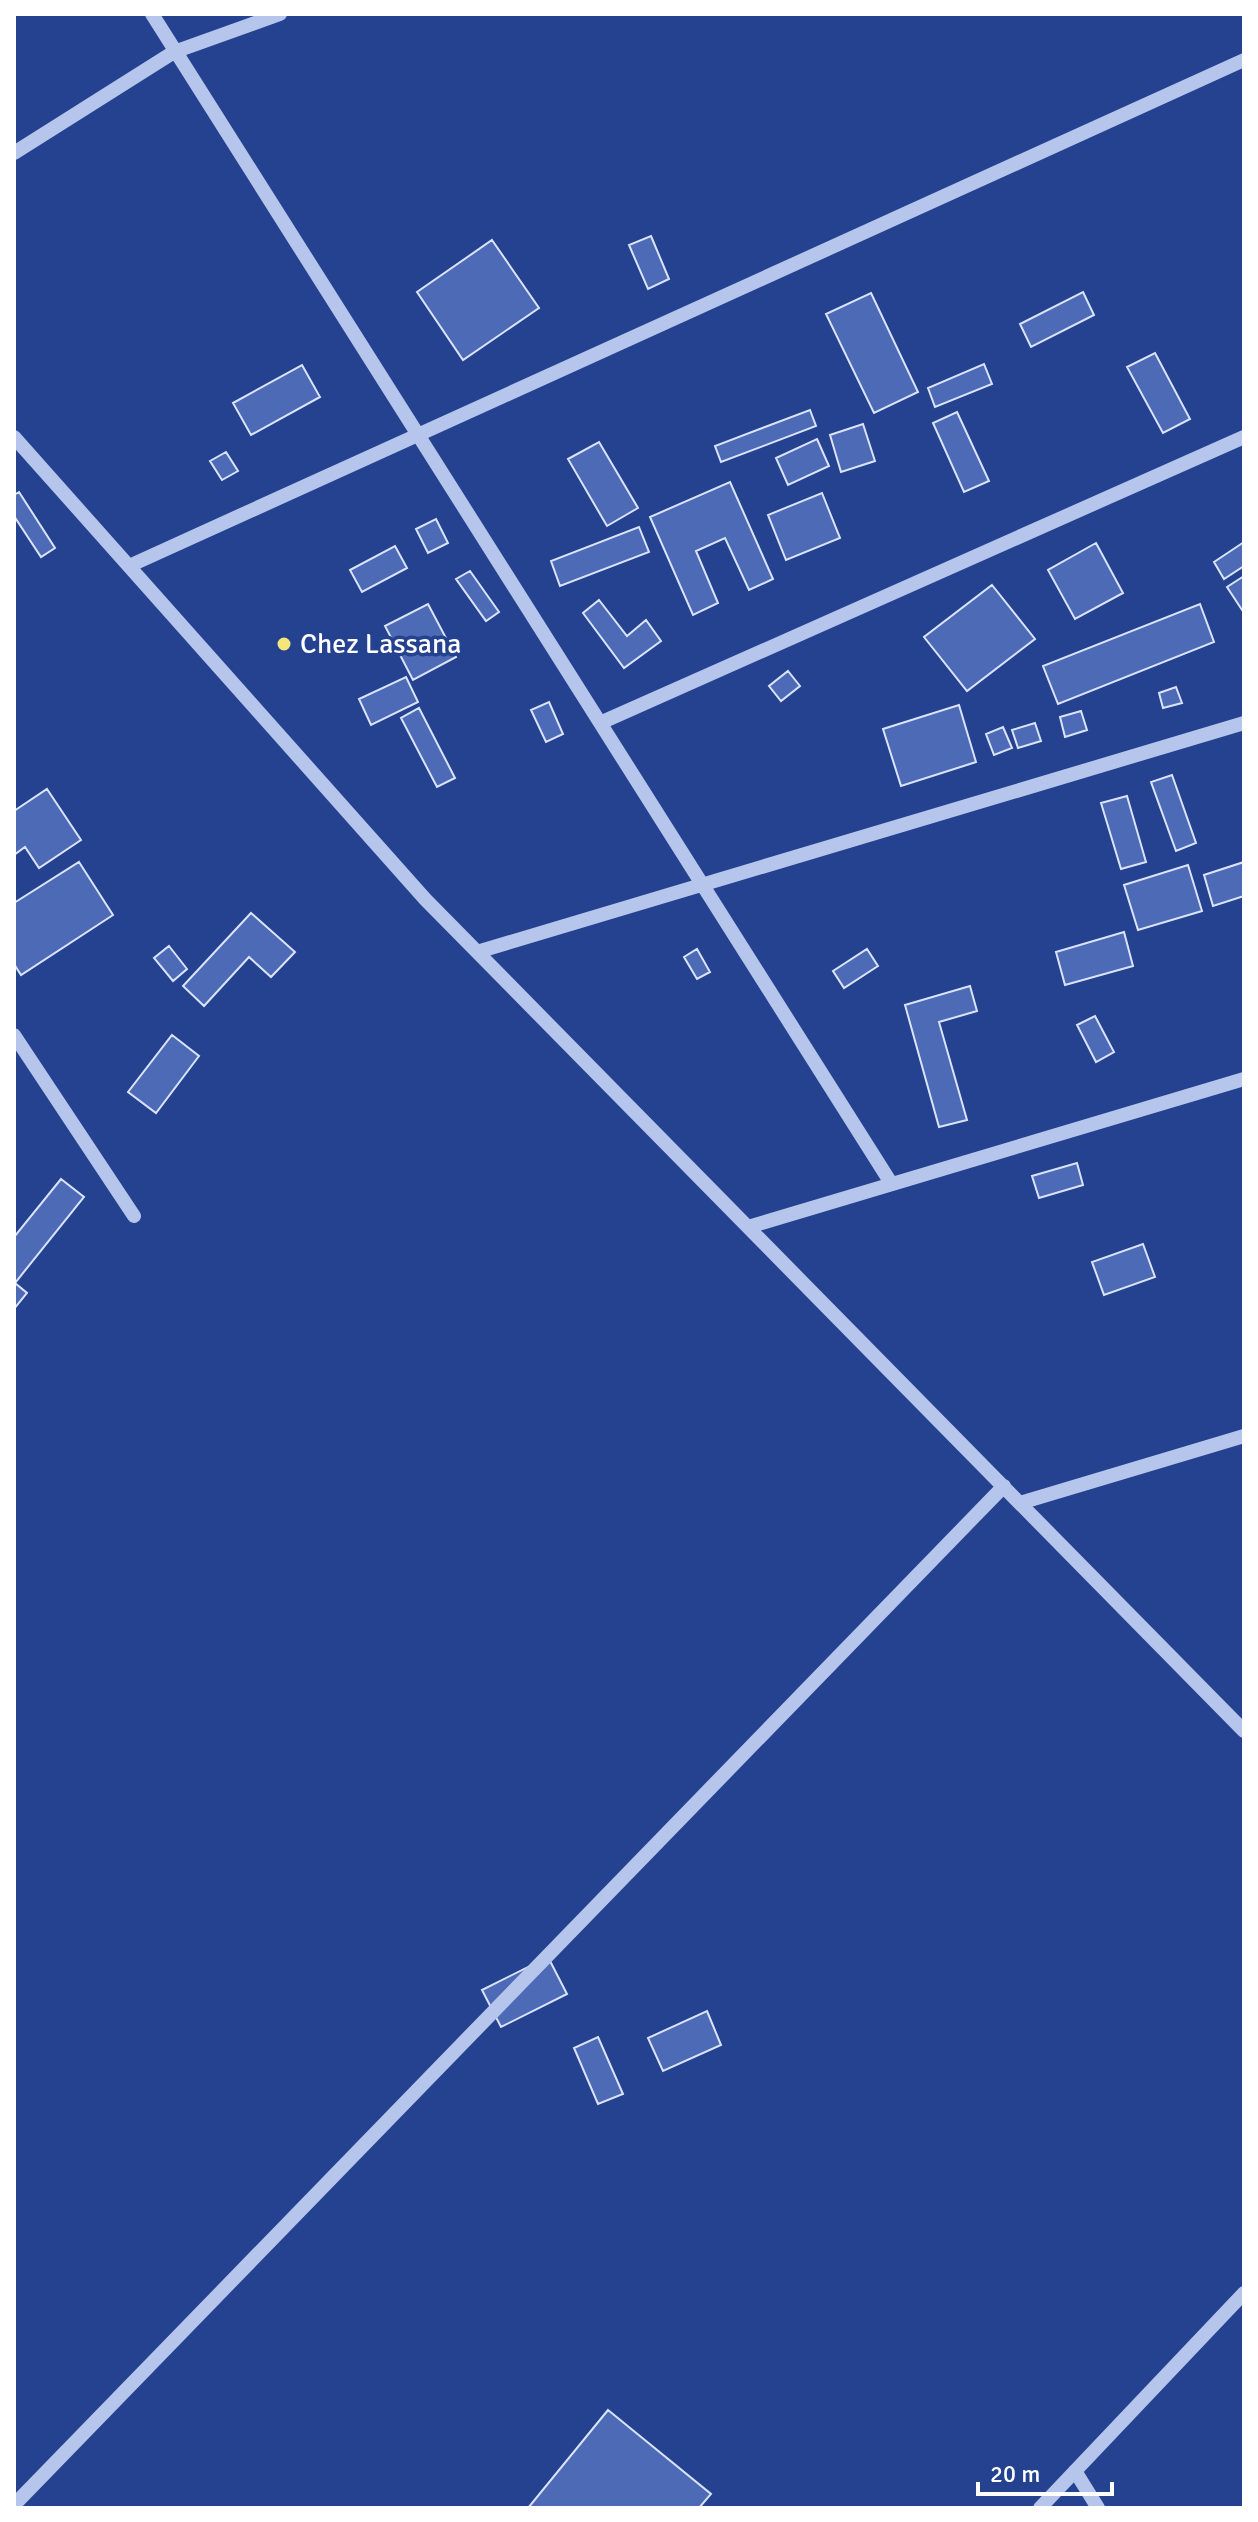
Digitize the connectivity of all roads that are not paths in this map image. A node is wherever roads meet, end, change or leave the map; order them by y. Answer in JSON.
{"nodes":[{"id":1,"x":152,"y":14,"type":"edge"},
{"id":2,"x":280,"y":14,"type":"edge"},
{"id":3,"x":174,"y":52,"type":"junction"},
{"id":4,"x":1244,"y":60,"type":"edge"},
{"id":5,"x":14,"y":153,"type":"edge"},
{"id":6,"x":418,"y":435,"type":"junction"},
{"id":7,"x":14,"y":437,"type":"edge"},
{"id":8,"x":1244,"y":437,"type":"edge"},
{"id":9,"x":129,"y":566,"type":"junction"},
{"id":10,"x":600,"y":723,"type":"junction"},
{"id":11,"x":1244,"y":723,"type":"edge"},
{"id":12,"x":702,"y":884,"type":"junction"},
{"id":13,"x":477,"y":952,"type":"junction"},
{"id":14,"x":14,"y":1035,"type":"edge"},
{"id":15,"x":1244,"y":1079,"type":"edge"},
{"id":16,"x":891,"y":1183,"type":"junction"},
{"id":17,"x":134,"y":1216,"type":"dead end"},
{"id":18,"x":748,"y":1227,"type":"junction"},
{"id":19,"x":1244,"y":1436,"type":"edge"},
{"id":20,"x":1004,"y":1486,"type":"junction"},
{"id":21,"x":1020,"y":1503,"type":"junction"},
{"id":22,"x":1244,"y":1731,"type":"edge"},
{"id":23,"x":1244,"y":2293,"type":"edge"},
{"id":24,"x":1075,"y":2471,"type":"junction"},
{"id":25,"x":14,"y":2505,"type":"edge"},
{"id":26,"x":1040,"y":2508,"type":"edge"},
{"id":27,"x":1098,"y":2508,"type":"edge"}],
"edges":[{"from":1,"to":3,"type":"street"},
{"from":2,"to":3,"type":"street"},
{"from":3,"to":5,"type":"street"},
{"from":3,"to":6,"type":"street"},
{"from":4,"to":6,"type":"street"},
{"from":6,"to":9,"type":"street"},
{"from":6,"to":10,"type":"street"},
{"from":7,"to":9,"type":"street"},
{"from":8,"to":10,"type":"street"},
{"from":9,"to":13,"type":"street"},
{"from":10,"to":12,"type":"street"},
{"from":11,"to":12,"type":"street"},
{"from":12,"to":13,"type":"street"},
{"from":12,"to":16,"type":"street"},
{"from":13,"to":18,"type":"street"},
{"from":14,"to":17,"type":"street"},
{"from":15,"to":16,"type":"street"},
{"from":16,"to":18,"type":"street"},
{"from":18,"to":20,"type":"street"},
{"from":19,"to":21,"type":"street"},
{"from":20,"to":21,"type":"street"},
{"from":20,"to":25,"type":"street"},
{"from":21,"to":22,"type":"street"},
{"from":23,"to":24,"type":"street"},
{"from":24,"to":26,"type":"street"},
{"from":24,"to":27,"type":"street"}]}
